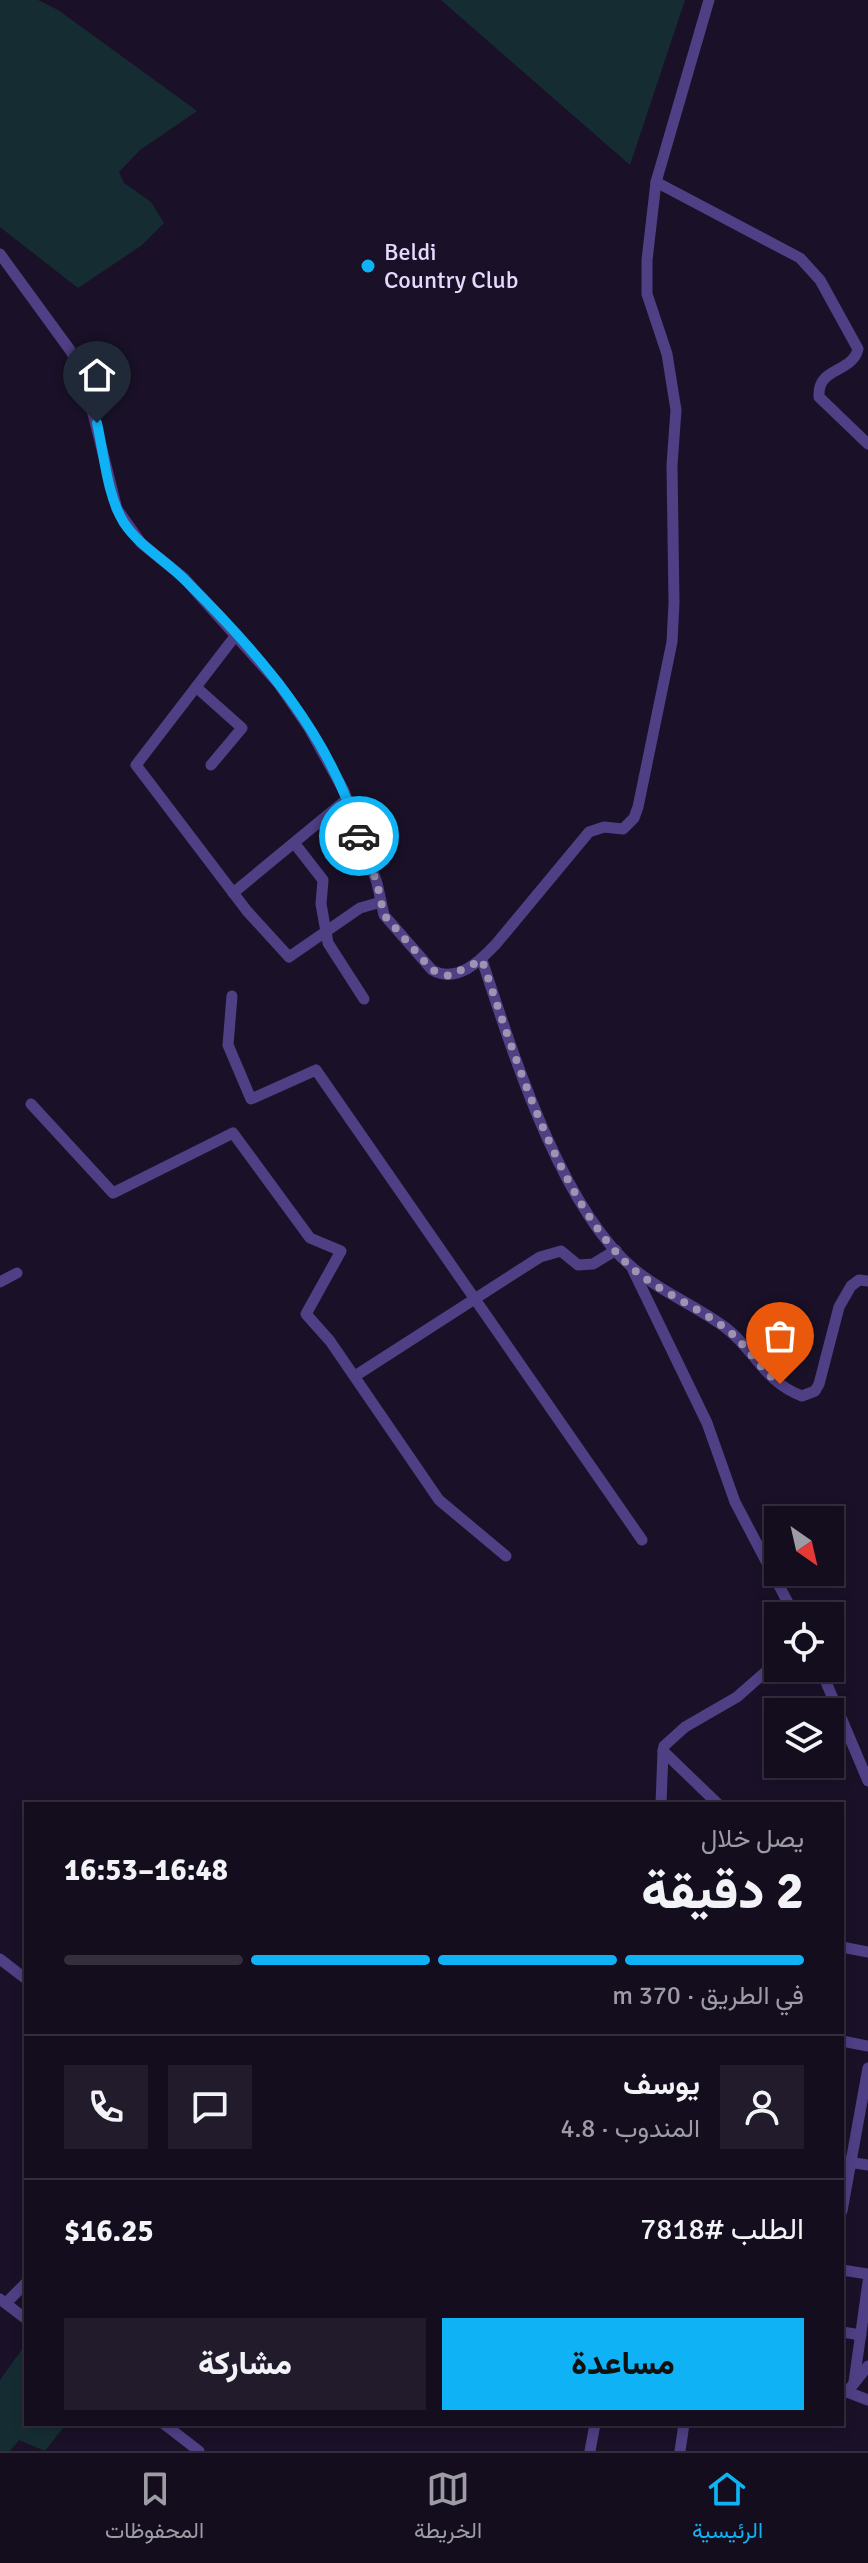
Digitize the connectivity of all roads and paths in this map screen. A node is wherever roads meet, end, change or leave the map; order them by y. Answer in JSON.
{"nodes":[{"id":1,"x":709,"y":0,"type":"edge"},
{"id":2,"x":656,"y":182,"type":"junction"},
{"id":3,"x":0,"y":254,"type":"edge"},
{"id":4,"x":868,"y":444,"type":"edge"},
{"id":5,"x":236,"y":635,"type":"junction"},
{"id":6,"x":196,"y":687,"type":"junction"},
{"id":7,"x":211,"y":765,"type":"dead end"},
{"id":8,"x":347,"y":799,"type":"junction"},
{"id":9,"x":295,"y":844,"type":"junction"},
{"id":10,"x":233,"y":893,"type":"junction"},
{"id":11,"x":381,"y":902,"type":"junction"},
{"id":12,"x":325,"y":933,"type":"junction"},
{"id":13,"x":482,"y":960,"type":"junction"},
{"id":14,"x":232,"y":996,"type":"dead end"},
{"id":15,"x":364,"y":999,"type":"dead end"},
{"id":16,"x":31,"y":1104,"type":"dead end"},
{"id":17,"x":616,"y":1250,"type":"junction"},
{"id":18,"x":632,"y":1268,"type":"junction"},
{"id":19,"x":17,"y":1273,"type":"dead end"},
{"id":20,"x":868,"y":1281,"type":"edge"},
{"id":21,"x":0,"y":1282,"type":"edge"},
{"id":22,"x":475,"y":1300,"type":"junction"},
{"id":23,"x":355,"y":1376,"type":"junction"},
{"id":24,"x":642,"y":1540,"type":"dead end"},
{"id":25,"x":506,"y":1556,"type":"dead end"},
{"id":26,"x":788,"y":1602,"type":"edge"},
{"id":27,"x":764,"y":1673,"type":"edge"},
{"id":28,"x":826,"y":1682,"type":"edge"},
{"id":29,"x":663,"y":1751,"type":"junction"},
{"id":30,"x":868,"y":1781,"type":"edge"},
{"id":31,"x":661,"y":1802,"type":"edge"},
{"id":32,"x":716,"y":1802,"type":"edge"},
{"id":33,"x":844,"y":1947,"type":"edge"},
{"id":34,"x":868,"y":1952,"type":"edge"},
{"id":35,"x":0,"y":1959,"type":"edge"},
{"id":36,"x":24,"y":1977,"type":"edge"},
{"id":37,"x":844,"y":2041,"type":"edge"},
{"id":38,"x":868,"y":2046,"type":"edge"},
{"id":39,"x":868,"y":2068,"type":"edge"},
{"id":40,"x":846,"y":2161,"type":"edge"},
{"id":41,"x":868,"y":2165,"type":"edge"},
{"id":42,"x":844,"y":2186,"type":"edge"},
{"id":43,"x":844,"y":2270,"type":"edge"},
{"id":44,"x":868,"y":2274,"type":"edge"},
{"id":45,"x":868,"y":2282,"type":"edge"},
{"id":46,"x":24,"y":2285,"type":"edge"},
{"id":47,"x":3,"y":2301,"type":"edge"},
{"id":48,"x":24,"y":2314,"type":"edge"},
{"id":49,"x":844,"y":2332,"type":"edge"},
{"id":50,"x":861,"y":2335,"type":"junction"},
{"id":51,"x":868,"y":2366,"type":"edge"},
{"id":52,"x":848,"y":2388,"type":"edge"},
{"id":53,"x":868,"y":2400,"type":"edge"},
{"id":54,"x":167,"y":2426,"type":"edge"},
{"id":55,"x":595,"y":2426,"type":"edge"},
{"id":56,"x":684,"y":2426,"type":"edge"},
{"id":57,"x":199,"y":2451,"type":"edge"},
{"id":58,"x":590,"y":2451,"type":"edge"},
{"id":59,"x":680,"y":2451,"type":"edge"}],
"edges":[{"from":1,"to":2,"type":"street"},
{"from":2,"to":4,"type":"street"},
{"from":2,"to":13,"type":"street"},
{"from":3,"to":5,"type":"street"},
{"from":5,"to":6,"type":"street"},
{"from":5,"to":8,"type":"street"},
{"from":6,"to":7,"type":"street"},
{"from":6,"to":10,"type":"street"},
{"from":8,"to":9,"type":"street"},
{"from":8,"to":11,"type":"street"},
{"from":9,"to":10,"type":"street"},
{"from":9,"to":12,"type":"street"},
{"from":10,"to":12,"type":"street"},
{"from":11,"to":12,"type":"street"},
{"from":11,"to":13,"type":"street"},
{"from":12,"to":15,"type":"street"},
{"from":13,"to":17,"type":"street"},
{"from":14,"to":22,"type":"street"},
{"from":16,"to":23,"type":"street"},
{"from":17,"to":18,"type":"street"},
{"from":17,"to":22,"type":"street"},
{"from":18,"to":20,"type":"street"},
{"from":18,"to":26,"type":"street"},
{"from":19,"to":21,"type":"street"},
{"from":22,"to":23,"type":"street"},
{"from":22,"to":24,"type":"street"},
{"from":23,"to":25,"type":"street"},
{"from":27,"to":29,"type":"street"},
{"from":28,"to":30,"type":"street"},
{"from":29,"to":31,"type":"street"},
{"from":29,"to":32,"type":"street"},
{"from":33,"to":34,"type":"street"},
{"from":35,"to":36,"type":"street"},
{"from":37,"to":38,"type":"street"},
{"from":39,"to":40,"type":"street"},
{"from":40,"to":41,"type":"street"},
{"from":40,"to":42,"type":"street"},
{"from":43,"to":44,"type":"street"},
{"from":45,"to":50,"type":"street"},
{"from":46,"to":47,"type":"street"},
{"from":47,"to":48,"type":"street"},
{"from":49,"to":50,"type":"street"},
{"from":50,"to":52,"type":"street"},
{"from":51,"to":52,"type":"street"},
{"from":52,"to":53,"type":"street"},
{"from":54,"to":57,"type":"street"},
{"from":55,"to":58,"type":"street"},
{"from":56,"to":59,"type":"street"}]}
